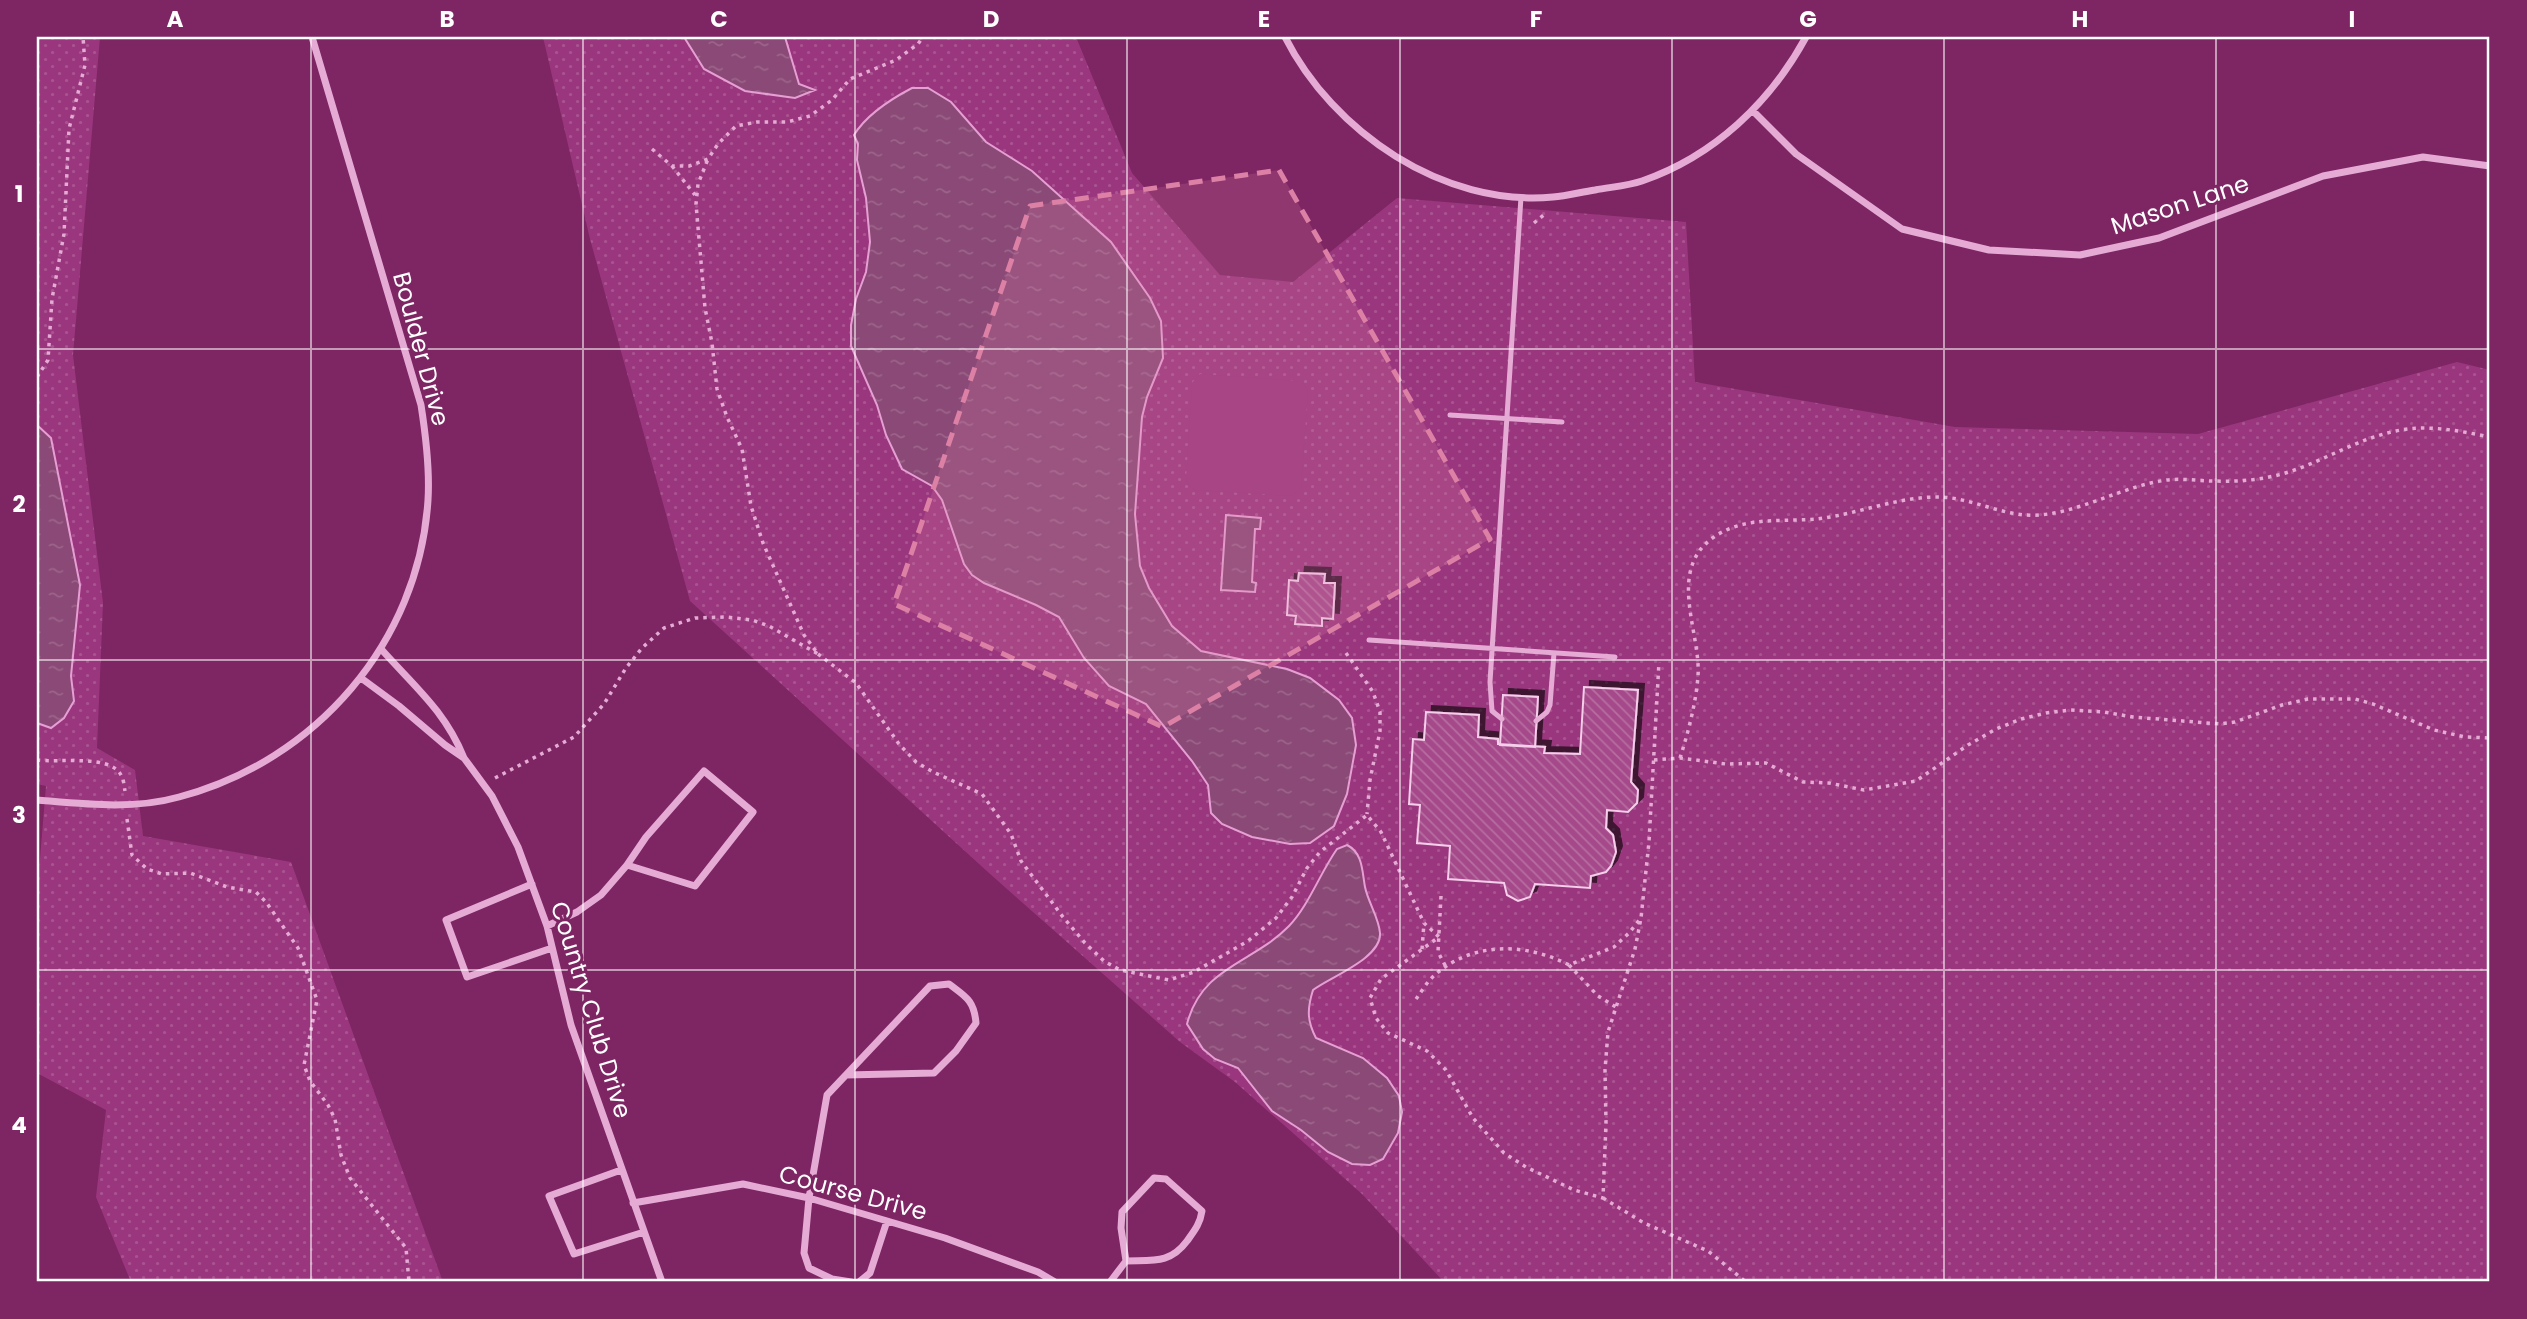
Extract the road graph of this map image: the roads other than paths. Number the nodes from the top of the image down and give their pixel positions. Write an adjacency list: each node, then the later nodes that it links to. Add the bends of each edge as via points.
1 (312, 37): 12 (street, Boulder Drive, via 413,376 428,453 428,500 418,565)
2 (1285, 37): 6 (street, via 1330,102 1387,150 1449,181)
3 (1806, 37): 4 (street)
4 (1753, 111): 5 (street, Mason Lane, via 1796,154 1902,229 1989,250 2080,255 2159,238 2323,176 2423,157); 6 (street, via 1705,150 1639,182 1553,197)
5 (2490, 166)
6 (1521, 197): 8 (lane)
7 (1450, 415): 8 (lane)
8 (1506, 418): 9 (lane); 11 (lane)
9 (1562, 422)
10 (1369, 640): 11 (lane)
11 (1492, 649): 13 (lane); 16 (lane, via 1490,700 1492,710)
12 (382, 650): 15 (street, Boulder Drive); 18 (street, Country Club Drive, via 443,716)
13 (1554, 653): 14 (lane); 17 (lane, via 1550,705)
14 (1615, 657)
15 (361, 678): 18 (street, Country Club Drive); 19 (street, Boulder Drive, via 308,732 250,771 220,784 178,798 135,805)
16 (1502, 719)
17 (1536, 721)
18 (464, 758): 21 (street, Country Club Drive, via 518,846)
19 (37, 800)
20 (627, 865): 20 (street, via 695,886 753,812 704,771); 22 (street, via 601,895)
21 (532, 884): 22 (street, Country Club Drive); 23 (street, via 446,920 467,977)
22 (547, 926): 23 (street, Country Club Drive)
23 (552, 948): 25 (street, Country Club Drive, via 571,1025)
24 (846, 1075): 24 (street, via 930,986 948,984 975,1009 976,1023 934,1073); 26 (street, via 827,1095)
25 (621, 1170): 27 (street, Country Club Drive); 29 (street, via 549,1196 574,1254)
26 (810, 1198): 27 (street, Course Drive, via 743,1184); 28 (street, Course Drive); 32 (street, via 804,1253 809,1268)
27 (633, 1203): 29 (street, Country Club Drive)
28 (887, 1221): 33 (street, via 870,1273); 34 (street, Course Drive, via 957,1242)
29 (644, 1233): 31 (street, Country Club Drive)
30 (1126, 1261): 30 (street, via 1162,1260 1178,1253 1199,1225 1202,1211 1166,1179 1154,1178 1122,1212); 35 (street)
31 (662, 1282)
32 (851, 1282)
33 (859, 1282)
34 (1055, 1282)
35 (1110, 1282)

